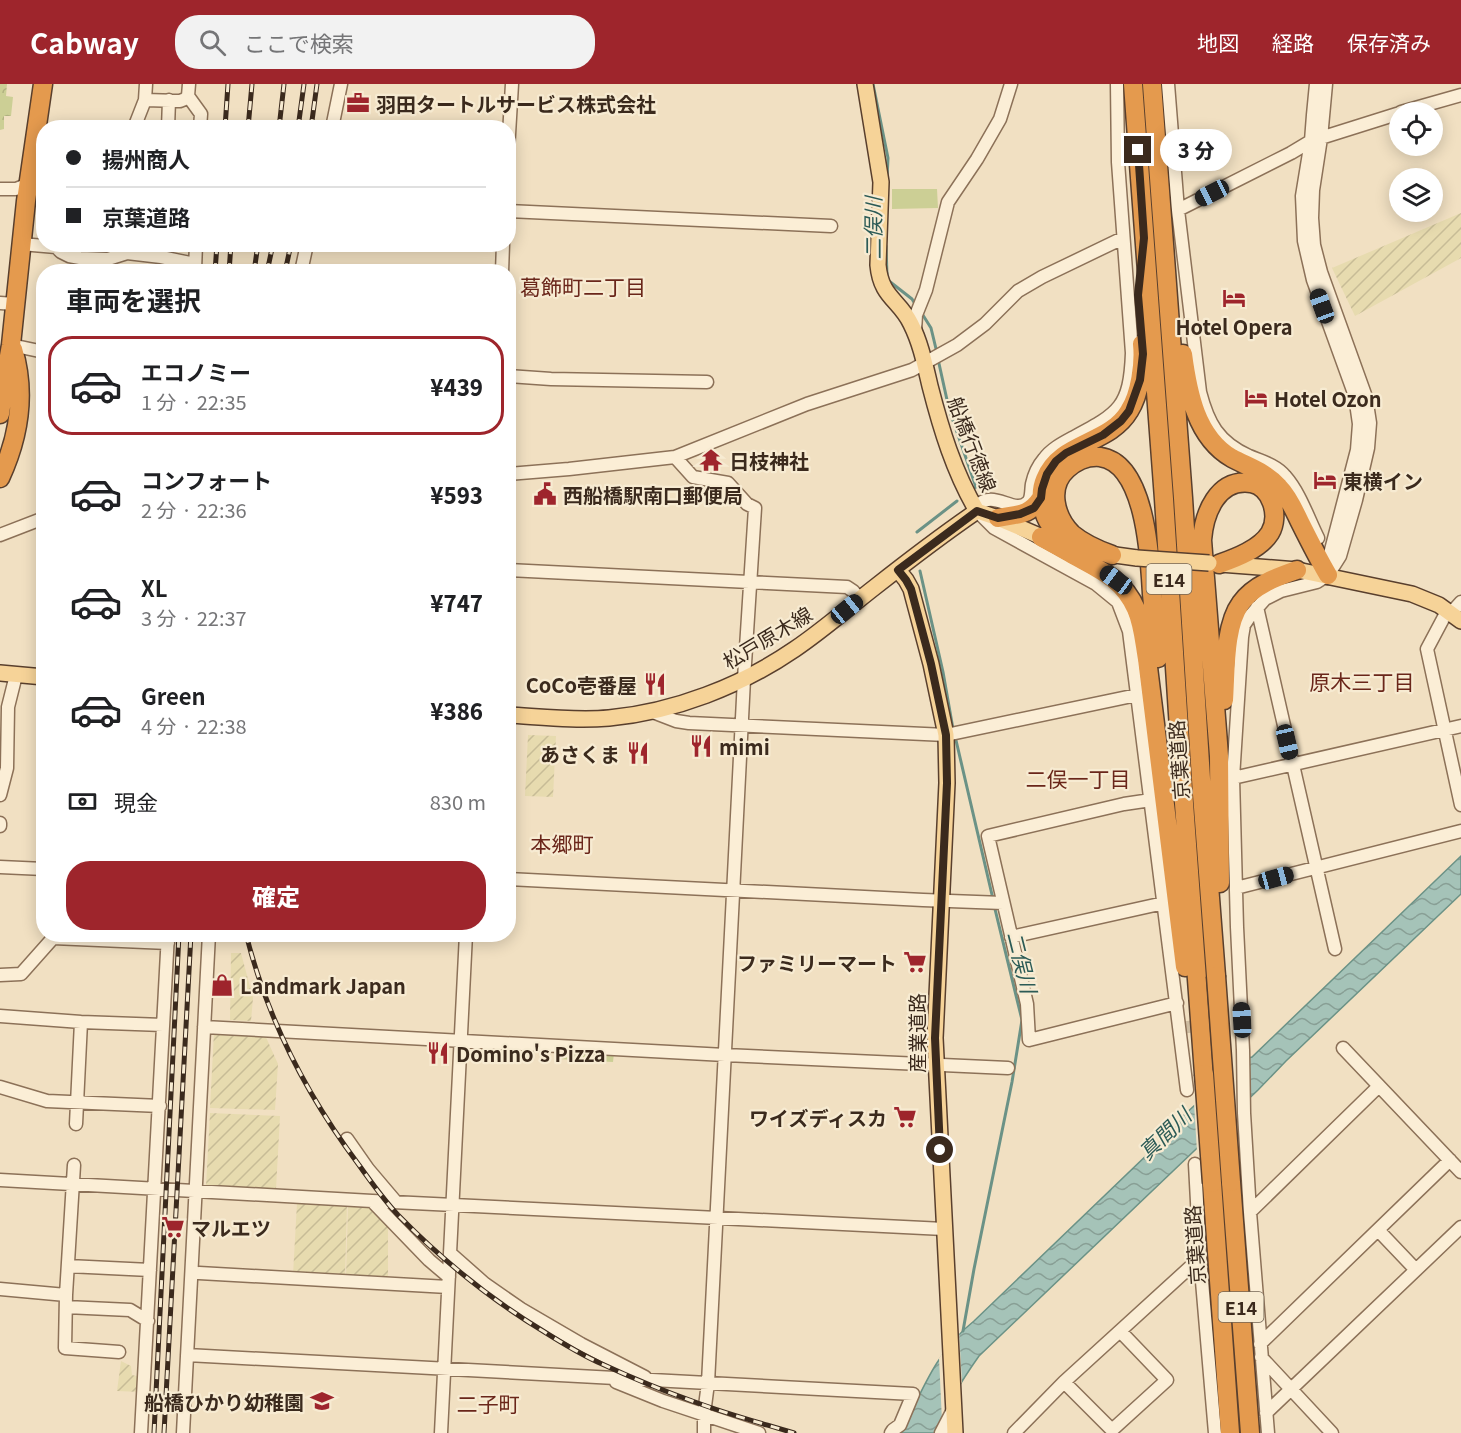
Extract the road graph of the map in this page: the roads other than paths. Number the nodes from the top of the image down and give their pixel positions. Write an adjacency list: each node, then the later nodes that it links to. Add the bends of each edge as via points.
1 (43, 84): 19 (highway)
2 (146, 84): 15 (street)
3 (341, 84): 23 (street)
4 (512, 84): 24 (street)
5 (865, 84): 43 (main road, 船橋行徳線, via 881,182 879,277 886,293)
6 (1011, 84): 43 (street, via 1000,119 948,202)
7 (1117, 84): 31 (street)
8 (1133, 84): 32 (highway, 京葉道路 / E14)
9 (1152, 84): 33 (highway, 京葉道路 / E14)
10 (1168, 84): 28 (street)
11 (1316, 84): 25 (street, via 1312,115)
12 (1326, 84): 25 (street)
13 (188, 90): 16 (street, via 183,100); 22 (street)
14 (1461, 95): 17 (street)
15 (145, 100): 16 (street); 20 (street)
16 (169, 100): 21 (street)
17 (1437, 102)
18 (1389, 117): 25 (street)
19 (40, 120)
20 (137, 120)
21 (168, 120)
22 (201, 120)
23 (334, 120)
24 (510, 120)
25 (1316, 140): 28 (street); 65 (street, via 1314,245 1366,397 1370,423 1356,500 1340,556)
26 (36, 181): 27 (street, via 16,189); 34 (highway)
27 (0, 189)
28 (1178, 210): 65 (street, via 1200,392 1207,418 1226,442 1284,475 1299,496 1320,542)
29 (516, 211): 30 (street)
30 (831, 226)
31 (1123, 238): 46 (street, via 1018,291 985,324); 54 (street, via 1132,353 1131,376 1121,405 1106,419 1044,458 1028,502 1013,506 987,499 981,501)
32 (1144, 238): 53 (highway, via 1138,295 1143,354 1140,380 1129,411 1103,435 1056,461 1045,478); 116 (highway, 京葉道路 / E14)
33 (1163, 240): 65 (highway, via 1178,304 1186,376 1203,429 1220,450 1279,486); 105 (highway, 京葉道路 / E14)
34 (21, 244): 35 (street); 42 (highway)
35 (36, 245)
36 (61, 252): 40 (street)
37 (93, 252): 40 (street)
38 (121, 252): 40 (street, via 108,259)
39 (166, 252): 41 (street)
40 (93, 258)
41 (188, 264)
42 (7, 303): 44 (highway)
43 (915, 331): 46 (main road, 船橋行徳線)
44 (12, 345): 45 (street); 49 (highway); 52 (highway, via 18,366 20,402 15,433)
45 (36, 350)
46 (933, 357): 50 (street, via 912,370 807,404); 54 (main road, 船橋行徳線, via 937,413 950,453)
47 (516, 377): 48 (street)
48 (707, 382)
49 (0, 414)
50 (675, 457): 51 (street); 66 (street, via 693,477 728,483 755,508)
51 (516, 473)
52 (0, 478)
53 (1041, 498): 55 (highway, via 1029,511); 59 (highway, via 1049,525)
54 (977, 511): 55 (main road, 船橋行徳線); 63 (main road, 松戸原木線); 74 (street, via 994,528 1096,584 1118,602 1129,631)
55 (998, 518): 58 (main road, 船橋行徳線)
56 (36, 521): 57 (street)
57 (0, 536)
58 (1041, 537): 59 (main road, 船橋行徳線); 88 (highway, via 1116,580 1136,609 1147,659)
59 (1083, 550): 60 (main road, 船橋行徳線)
60 (1112, 555): 61 (main road, 船橋行徳線, bridge); 88 (highway, via 1071,533 1056,507 1054,495 1063,472 1089,457 1108,459 1122,469 1144,517 1159,670)
61 (1214, 564): 64 (main road, 船橋行徳線); 81 (highway, via 1256,547 1271,532 1275,510 1259,487 1251,483 1224,490 1211,506 1203,528)
62 (516, 570): 66 (street)
63 (898, 570): 67 (main road, 松戸原木線); 80 (main road, 産業道路, via 911,589)
64 (1297, 570): 65 (main road, 船橋行徳線); 81 (highway, via 1274,578 1249,594 1233,619)
65 (1328, 575): 68 (street, via 1272,595); 69 (main road, 船橋行徳線, via 1412,594)
66 (750, 583): 67 (street, via 847,587); 73 (street)
67 (860, 599): 73 (main road, 松戸原木線, via 794,650)
68 (1257, 607): 82 (street); 83 (street, via 1244,625 1242,638)
69 (1458, 612): 79 (street, via 1444,617 1427,649)
70 (0, 673): 71 (main road)
71 (16, 675): 72 (main road); 84 (street, via 9,707 7,768)
72 (36, 676)
73 (744, 679): 75 (main road, 松戸原木線); 77 (street)
74 (1137, 695): 80 (street); 85 (street)
75 (650, 711): 76 (main road, 松戸原木線, via 607,718); 77 (street, via 675,721)
76 (516, 715)
77 (742, 726): 80 (street); 94 (street)
78 (1461, 726): 79 (street)
79 (1445, 730): 82 (street); 86 (street)
80 (946, 735): 95 (main road, 産業道路)
81 (1219, 756): 105 (highway, via 1220,936)
82 (1292, 765): 83 (street); 90 (street)
83 (1233, 778): 93 (street)
84 (0, 795)
85 (1151, 800): 96 (street, via 988,836); 97 (street)
86 (1461, 805)
87 (1461, 831): 90 (street)
88 (1170, 851): 116 (highway, via 1192,1024)
89 (0, 867): 91 (street)
90 (1316, 867): 93 (street); 103 (street)
91 (36, 869)
92 (516, 879): 94 (street)
93 (1236, 888): 135 (street)
94 (734, 891): 95 (street); 113 (street)
95 (942, 901): 96 (street); 114 (main road, 産業道路)
96 (1003, 903): 98 (street)
97 (1164, 903): 98 (street); 106 (street)
98 (1011, 936): 106 (street, via 1027,1004 1029,1040)
99 (49, 942): 104 (street, via 21,974)
100 (168, 942): 109 (street)
101 (209, 942): 110 (street)
102 (466, 942): 111 (street)
103 (1335, 949)
104 (0, 975)
105 (1216, 976): 174 (highway, 京葉道路 / E14, bridge)
106 (1177, 1004): 119 (street)
107 (0, 1016): 108 (street)
108 (81, 1022): 109 (street); 120 (street)
109 (164, 1025): 121 (street)
110 (204, 1027): 111 (street); 131 (street)
111 (462, 1041): 113 (street); 134 (street)
112 (1343, 1048): 117 (street)
113 (725, 1055): 114 (street); 136 (street)
114 (936, 1065): 115 (street); 138 (main road, 産業道路)
115 (1008, 1068)
116 (1204, 1074): 173 (highway, 京葉道路 / E14, bridge)
117 (1379, 1086): 124 (street); 135 (street)
118 (0, 1087): 120 (street, via 47,1101)
119 (1187, 1090)
120 (77, 1103): 121 (street); 122 (street)
121 (160, 1106): 130 (street)
122 (76, 1124)
123 (347, 1139): 133 (street)
124 (1450, 1160): 127 (street); 139 (street)
125 (1195, 1164): 141 (street)
126 (74, 1165): 129 (street)
127 (1461, 1172)
128 (0, 1180): 129 (street)
129 (72, 1183): 130 (street); 142 (street)
130 (155, 1188): 131 (street); 143 (street)
131 (195, 1190): 132 (street); 153 (street)
132 (372, 1201): 133 (street); 146 (street)
133 (396, 1202): 134 (street)
134 (453, 1204): 136 (street); 140 (street)
135 (1250, 1212): 151 (street)
136 (716, 1218): 138 (street); 158 (street)
137 (1461, 1227): 144 (street)
138 (944, 1229): 160 (main road, 産業道路)
139 (1378, 1230): 144 (street); 151 (street)
140 (450, 1253): 146 (street); 156 (street, via 521,1309)
141 (1200, 1258): 150 (street); 172 (street)
142 (68, 1266): 143 (street); 148 (street)
143 (150, 1270): 149 (street)
144 (1416, 1270): 159 (street)
145 (199, 1273): 146 (street)
146 (448, 1282): 154 (street)
147 (0, 1289): 148 (street)
148 (66, 1301): 149 (street, via 130,1310); 152 (street, via 65,1347)
149 (148, 1321): 163 (street)
150 (1120, 1330): 157 (street); 157 (street, via 1167,1380 1112,1430)
151 (1261, 1351): 159 (street); 161 (street)
152 (119, 1352)
153 (187, 1355): 154 (street); 164 (street)
154 (444, 1368): 155 (street); 165 (street)
155 (605, 1377): 156 (street); 162 (street)
156 (652, 1380): 158 (street)
157 (1064, 1382): 171 (street)
158 (708, 1383): 162 (street); 168 (street, via 913,1394 900,1425)
159 (1291, 1389): 161 (street); 176 (street)
160 (954, 1406): 169 (street); 170 (main road, 産業道路)
161 (1266, 1413): 175 (street)
162 (704, 1414): 166 (street); 167 (street)
163 (141, 1433)
164 (183, 1433)
165 (441, 1433)
166 (704, 1433)
167 (759, 1433)
168 (891, 1433)
169 (942, 1433)
170 (955, 1433)
171 (1014, 1433)
172 (1215, 1433)
173 (1230, 1433)
174 (1250, 1433)
175 (1268, 1433)
176 (1332, 1433)

